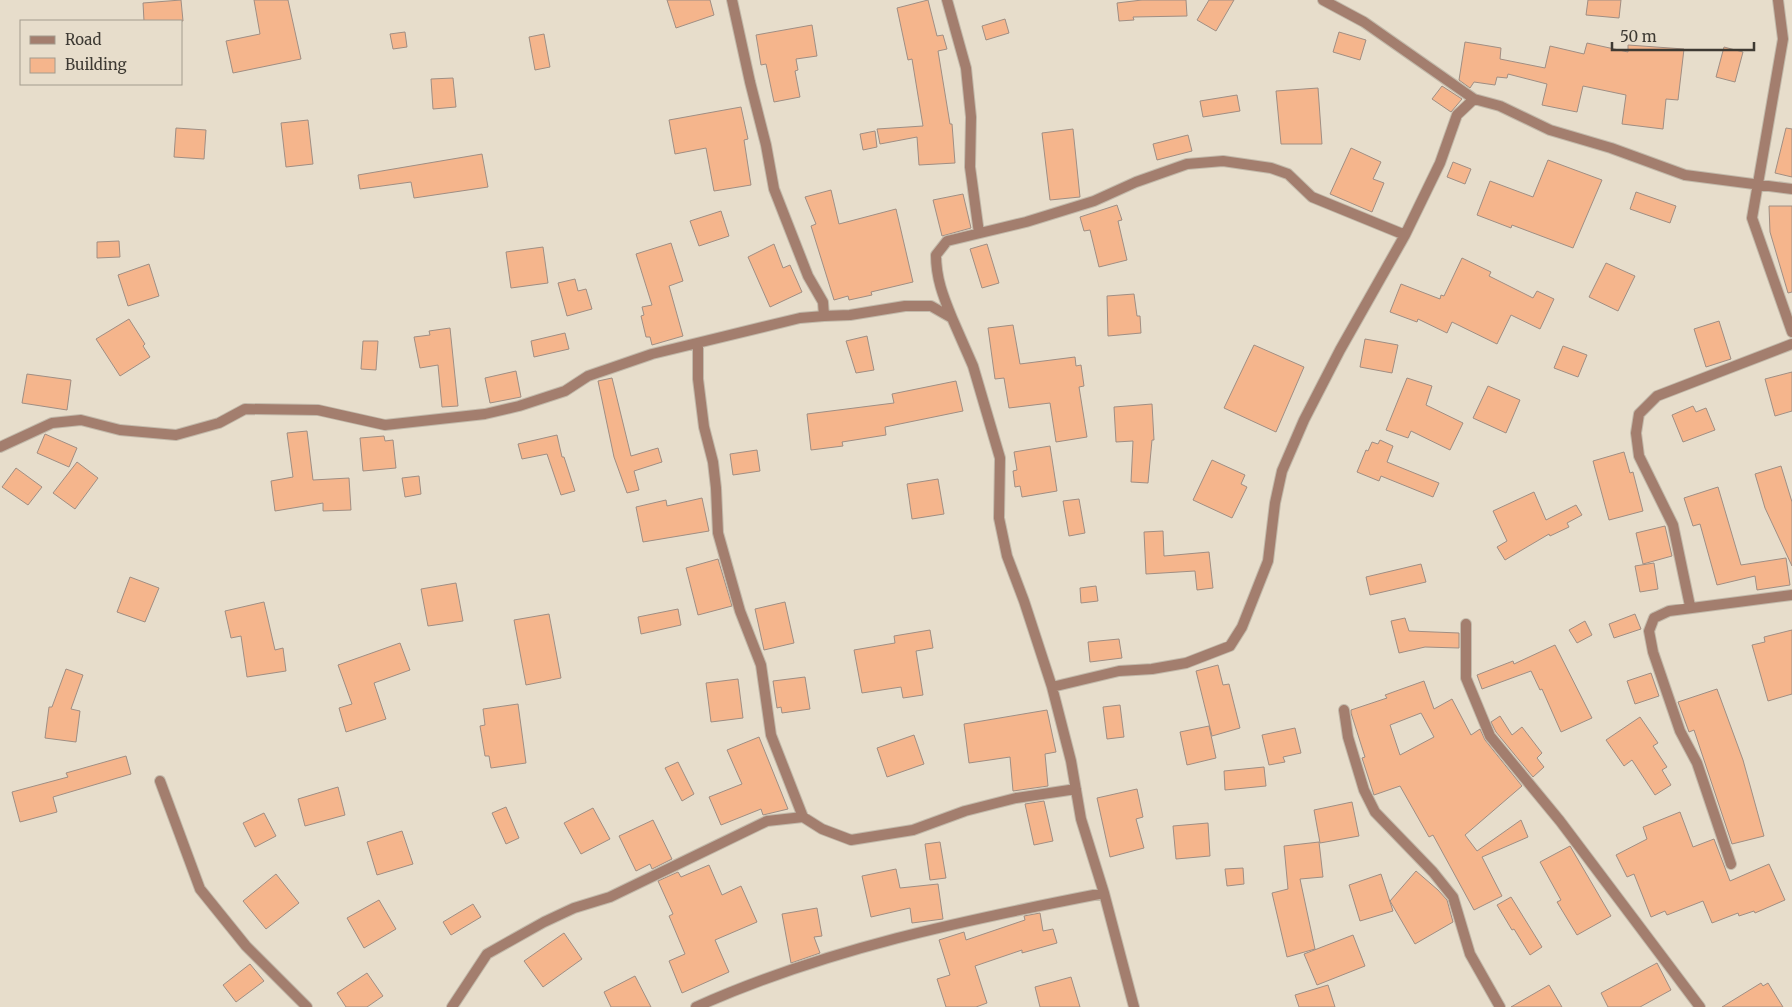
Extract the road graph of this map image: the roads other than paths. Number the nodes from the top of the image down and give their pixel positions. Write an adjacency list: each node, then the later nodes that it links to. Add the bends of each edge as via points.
1 (732, 0): 10 (street, via 774,189 808,276 823,302)
2 (947, 0): 8 (street, via 966,68 971,117 970,167)
3 (1323, 0): 5 (street, via 1364,22)
4 (1778, 0): 6 (street, via 1783,39)
5 (1474, 99): 6 (street, via 1500,106 1550,130 1685,175); 9 (street, via 1458,115 1440,163)
6 (1758, 184): 7 (street); 12 (street, via 1752,218)
7 (1792, 189)
8 (979, 233): 9 (street, via 1094,201 1187,164 1223,161 1271,168 1288,174 1312,197); 11 (street, via 947,241 936,255 937,282)
9 (1405, 235): 19 (street, via 1340,350 1282,471 1268,561 1242,627 1230,646 1186,663 1119,671)
10 (824, 316): 11 (street, via 931,306); 14 (street, via 800,318)
11 (952, 318): 19 (street, via 973,366 990,418 1000,458 999,518 1007,556)
12 (1792, 332)
13 (1792, 344): 17 (street, via 1657,396 1639,414 1636,433 1639,456 1673,525)
14 (698, 345): 15 (street, via 652,354 588,376 565,391 485,414 385,426 318,410 245,409 219,423 176,435 120,430 81,420 52,423); 23 (street, via 698,378 704,427 713,462 718,532 740,611 761,665 771,735)
15 (0, 447)
16 (1792, 595): 17 (street)
17 (1690, 606): 24 (street, via 1654,618 1649,631 1680,731 1696,763)
18 (1466, 624): 31 (street, via 1466,678 1490,736 1560,821)
19 (1052, 687): 22 (street)
20 (1344, 710): 30 (street, via 1348,737 1364,790 1375,812 1453,897 1470,954)
21 (160, 781): 26 (street, via 200,889 246,946)
22 (1076, 790): 23 (street, via 1016,798 965,811 913,830 851,840 822,829); 25 (street, via 1081,819)
23 (803, 816): 27 (street, via 767,820 610,897 544,922 487,954)
24 (1731, 864)
25 (1104, 893): 28 (street, via 984,917 830,956); 29 (street)
26 (307, 1007)
27 (452, 1007)
28 (696, 1007)
29 (1134, 1007)
30 (1500, 1007)
31 (1700, 1007)

